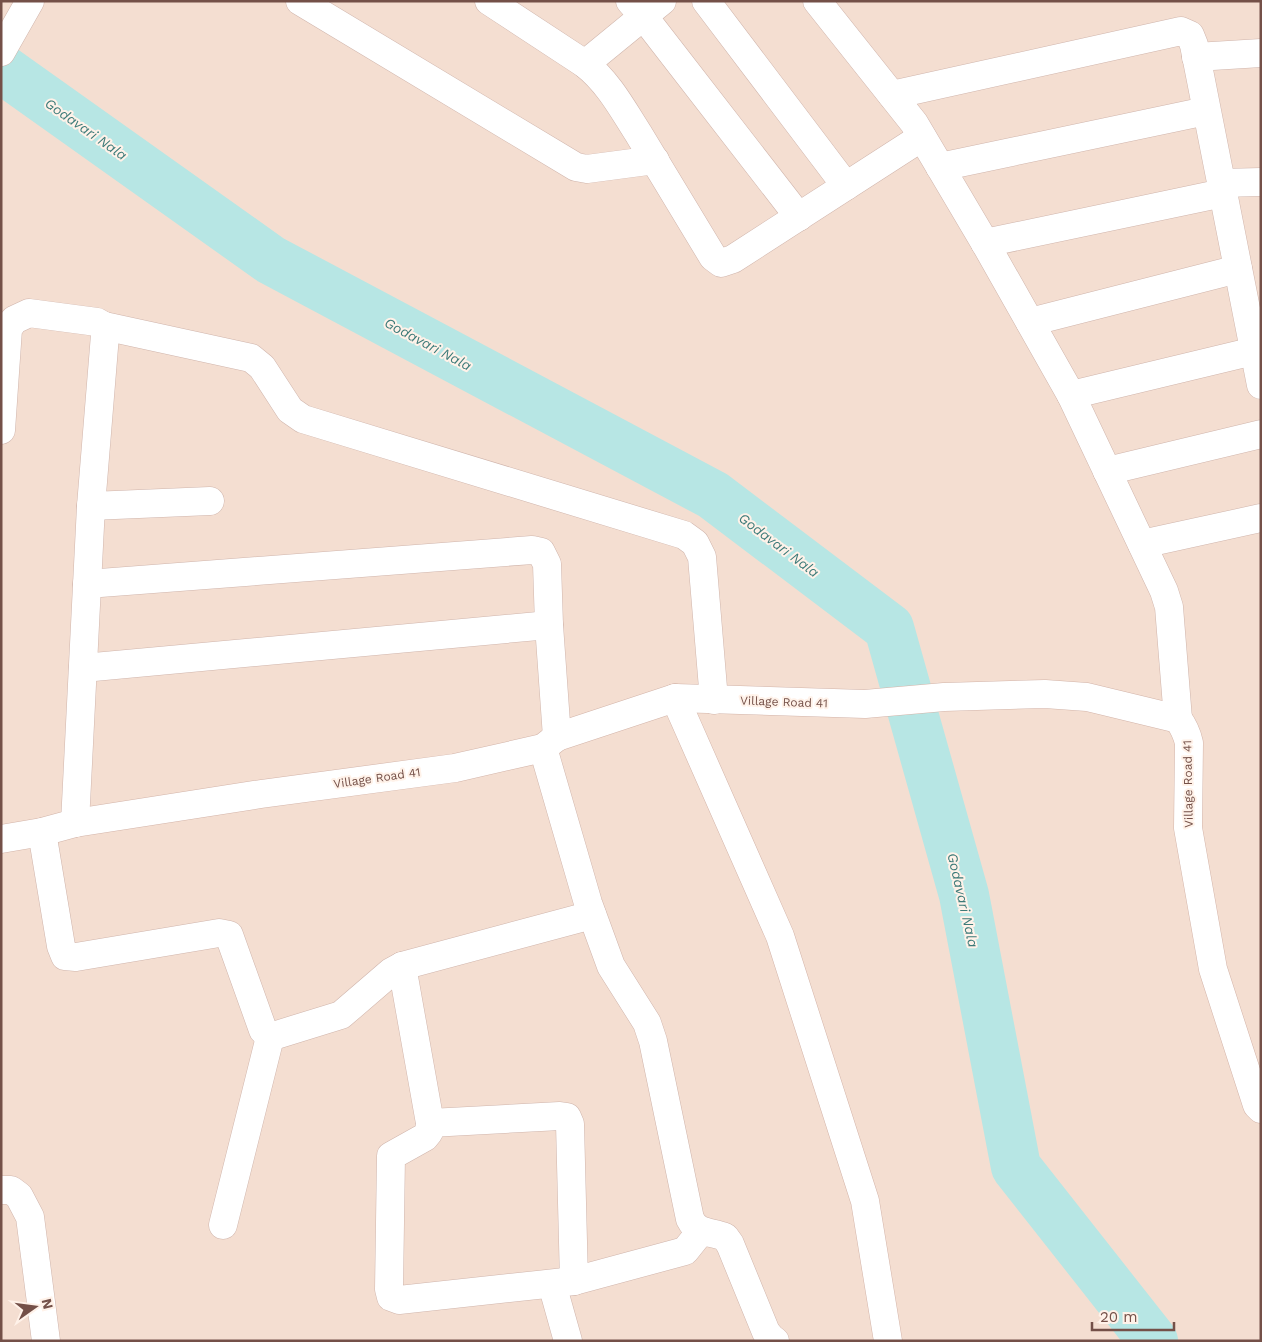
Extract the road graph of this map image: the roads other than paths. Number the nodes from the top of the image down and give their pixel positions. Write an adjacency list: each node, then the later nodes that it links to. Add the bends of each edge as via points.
1 (30, 1): 7 (street)
2 (300, 1): 14 (street, via 576,167 587,169)
3 (489, 1): 10 (street)
4 (706, 1): 17 (street)
5 (817, 1): 11 (street)
6 (645, 6): 10 (street); 19 (street)
7 (1, 52)
8 (1261, 53): 9 (street)
9 (1196, 57): 11 (street, via 1190,35 1181,31); 12 (street)
10 (585, 64): 14 (street, via 610,89)
11 (892, 95): 13 (street)
12 (1206, 111): 15 (street); 18 (street)
13 (922, 136): 15 (street); 17 (street)
14 (655, 160): 19 (street, via 713,257 721,264)
15 (940, 167): 20 (street)
16 (1261, 182): 18 (street)
17 (846, 186): 19 (street)
18 (1222, 188): 20 (street); 21 (street)
19 (798, 217)
20 (985, 243): 23 (street)
21 (1238, 269): 22 (street); 23 (street)
22 (1254, 320): 25 (street)
23 (1030, 322): 27 (street)
24 (104, 326): 28 (street, via 97,322 29,313 14,320 8,328); 32 (street); 39 (street, via 251,358 262,366 290,410 303,419 684,535 695,543 702,557)
25 (1254, 351): 26 (street); 27 (street)
26 (1261, 385)
27 (1072, 395): 30 (street)
28 (1, 430)
29 (1261, 434): 30 (street)
30 (1107, 471): 34 (street)
31 (210, 501): 32 (street)
32 (91, 506): 35 (street)
33 (1261, 518): 34 (street)
34 (1142, 544): 40 (street, via 1169,607)
35 (87, 584): 36 (street, via 532,550 542,552 547,564); 37 (street)
36 (549, 625): 37 (street); 41 (street)
37 (83, 668): 42 (street)
38 (675, 698): 39 (street, Village Road 41); 41 (street, Village Road 41); 57 (street, via 780,936 865,1201)
39 (714, 700): 40 (street, Village Road 41, via 865,704 944,697 1045,694 1088,697)
40 (1178, 719): 48 (street, Village Road 41, via 1190,743 1188,828 1213,969 1242,1064)
41 (550, 743): 42 (street, Village Road 41, via 455,768); 45 (street)
42 (75, 823): 43 (street, Village Road 41)
43 (42, 832): 44 (street, Village Road 41); 47 (street, via 65,956 76,957 219,933 229,935 263,1030)
44 (1, 838)
45 (592, 915): 46 (street); 52 (street, via 611,966 647,1023 690,1220)
46 (402, 966): 47 (street, via 342,1015); 49 (street)
47 (270, 1038): 51 (street)
48 (1261, 1109)
49 (430, 1123): 53 (street, via 566,1117 570,1124); 53 (street, via 425,1137 391,1156 391,1297 399,1300)
50 (1, 1190): 54 (street, via 11,1190 20,1196 30,1217)
51 (223, 1225)
52 (701, 1231): 53 (street, via 685,1251); 56 (street, via 725,1237 730,1244 766,1332)
53 (563, 1282): 55 (street)
54 (46, 1341)
55 (568, 1341)
56 (776, 1341)
57 (888, 1341)

